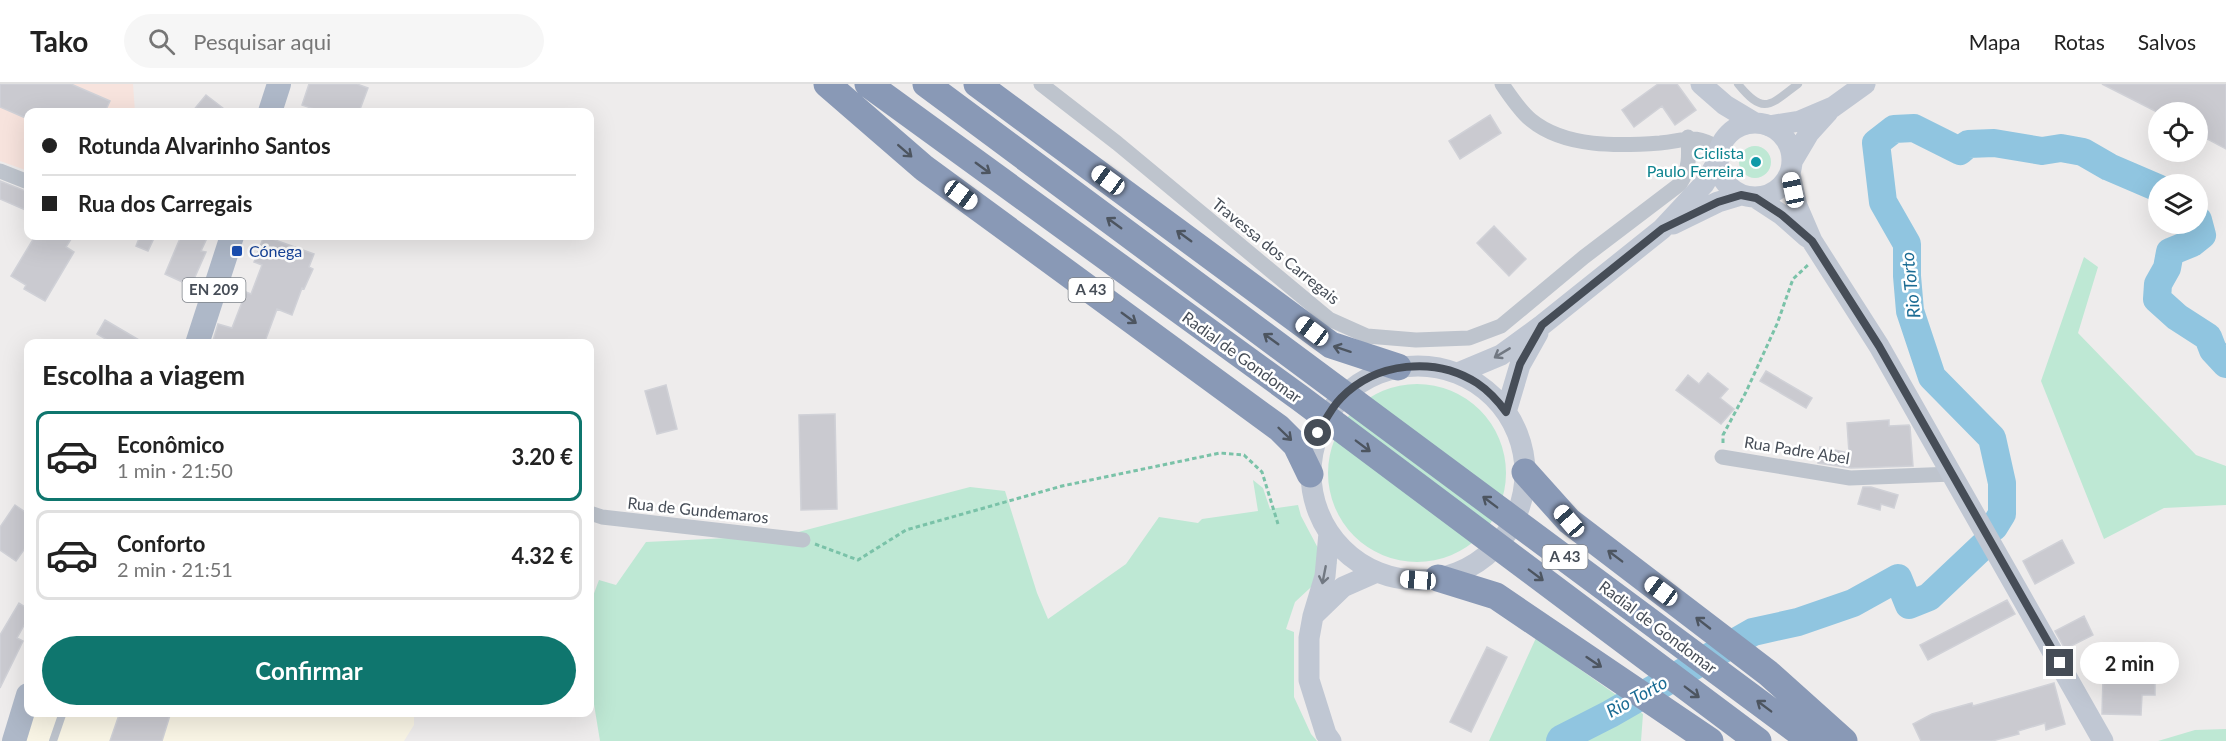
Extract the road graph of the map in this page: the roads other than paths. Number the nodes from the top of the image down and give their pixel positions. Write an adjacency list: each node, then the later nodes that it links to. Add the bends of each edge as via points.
1 (279, 84): 13 (main road)
2 (827, 84): 31 (highway, A 43, one-way to 31, via 924,168 1278,428 1296,446)
3 (868, 84): 45 (highway, Radial de Gondomar / A 43, one-way to 45, via 1299,398)
4 (926, 84): 46 (highway, Radial de Gondomar / A 43, one-way to 4)
5 (977, 84): 26 (highway, one-way to 5, via 1331,345)
6 (1041, 84): 15 (street, Travessa dos Carregais, via 1329,319 1367,336 1387,338 1469,338 1501,326 1680,184 1687,172)
7 (1502, 84): 15 (street, via 1531,120 1558,135 1614,145)
8 (1700, 84): 14 (street, via 1725,105); 16 (street, via 1715,115)
9 (1738, 84): 10 (lane, via 1750,99 1763,105 1771,104)
10 (1798, 84)
11 (1865, 84): 12 (street)
12 (1833, 107): 14 (street, via 1800,121); 17 (street, via 1809,133)
13 (271, 108)
14 (1762, 124): 16 (street, via 1741,126 1729,134); 17 (street, via 1782,134 1790,146)
15 (1688, 137): 16 (street, via 1704,140)
16 (1720, 151): 20 (street, via 1721,175 1729,187); 21 (street, via 1704,184)
17 (1791, 167): 20 (street, via 1782,186 1770,195); 23 (street, via 1797,206)
18 (0, 171): 19 (street)
19 (24, 180)
20 (1748, 196): 21 (street, via 1718,202); 23 (street, via 1782,215)
21 (1662, 229): 24 (street)
22 (230, 240): 25 (main road, EN 209)
23 (1817, 249): 32 (street)
24 (1542, 325): 27 (street, one-way to 27, via 1501,355); 28 (street, via 1520,364)
25 (199, 339)
26 (1398, 367): 27 (street, via 1438,367); 31 (street, via 1357,384 1341,398 1318,433)
27 (1458, 373): 28 (street, via 1493,396)
28 (1506, 412): 30 (street, via 1523,451)
29 (1722, 457): 32 (street, Rua Padre Abel, via 1850,478)
30 (1525, 472): 37 (street, via 1517,513 1501,540 1478,562); 47 (highway, A 43, one-way to 30, via 1768,673 1569,521)
31 (1310, 474): 34 (street, via 1312,495)
32 (1953, 474): 48 (street)
33 (594, 514): 35 (street, Rua de Gundemaros)
34 (1329, 533): 36 (street, via 1359,563); 38 (street, one-way to 38, via 1325,576)
35 (802, 540)
36 (1377, 572): 37 (street, via 1397,578); 38 (street, via 1343,587)
37 (1438, 578): 44 (highway, one-way to 44, via 1496,596)
38 (1313, 616): 43 (street, via 1309,680)
39 (24, 708): 41 (main road)
40 (61, 717): 42 (lane)
41 (14, 741)
42 (53, 741)
43 (1331, 741)
44 (1710, 741)
45 (1758, 741)
46 (1811, 741)
47 (1844, 741)
48 (2103, 741)

